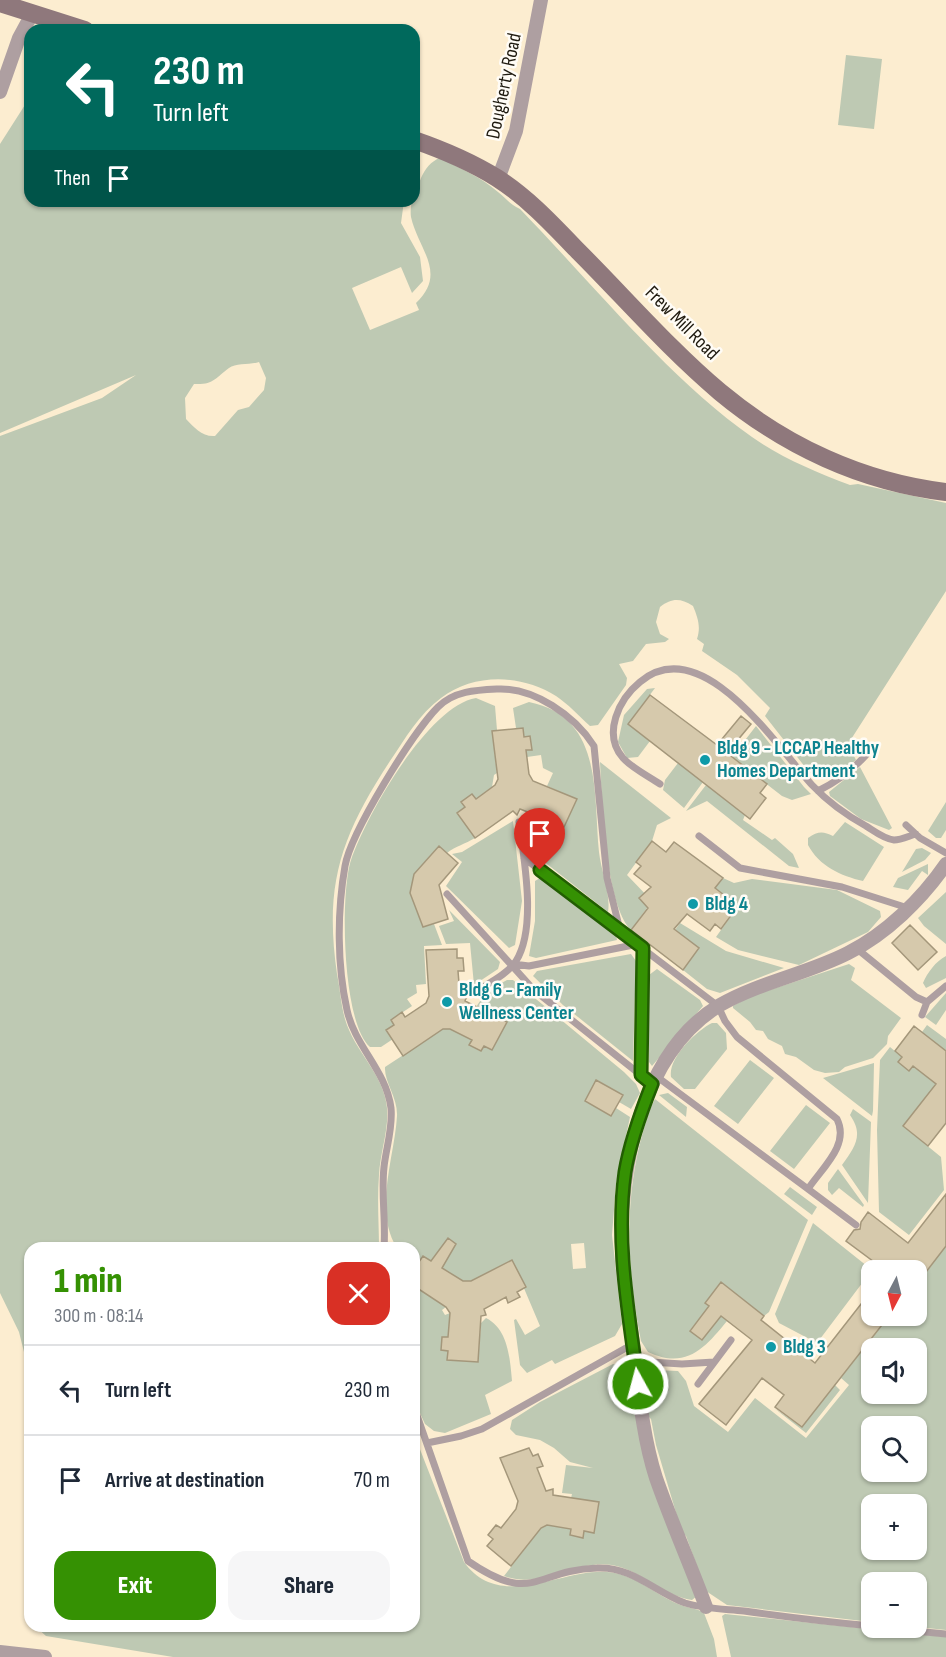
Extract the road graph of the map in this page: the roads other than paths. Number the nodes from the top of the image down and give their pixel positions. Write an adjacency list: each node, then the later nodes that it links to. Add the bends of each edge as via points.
1 (541, 0): 9 (street, Dougherty Road, via 516,131)
2 (0, 3): 3 (street)
3 (32, 14): 4 (street); 5 (street)
4 (27, 24)
5 (65, 24)
6 (24, 29): 7 (street)
7 (0, 92)
8 (420, 142): 9 (street, Frew Mill Road)
9 (498, 179): 10 (street, Frew Mill Road, via 542,214 692,366 750,415 814,454 846,468 903,485)
10 (946, 492)
11 (871, 749): 13 (lane, via 836,782)
12 (660, 784): 13 (lane, via 622,757 613,727 619,708 639,682 662,670 681,669 717,685 743,704)
13 (818, 790): 16 (lane, via 835,807 885,838 896,840)
14 (519, 822): 19 (lane)
15 (906, 825): 16 (lane)
16 (916, 834): 18 (lane)
17 (699, 836): 22 (lane, via 740,868 842,887)
18 (946, 853)
19 (524, 858): 23 (lane); 26 (lane, via 528,905)
20 (946, 864): 22 (street)
21 (447, 894): 26 (lane)
22 (908, 908): 25 (street)
23 (620, 930): 24 (lane); 35 (lane, via 607,878 594,746 587,734 544,701 503,688 469,690 439,706 399,762 357,834 345,865 340,931 347,1009 361,1043 387,1087 391,1111 384,1166)
24 (640, 946): 26 (lane, via 529,966); 30 (lane); 32 (lane)
25 (856, 948): 29 (lane); 30 (street)
26 (513, 964): 28 (lane); 32 (lane, via 534,990)
27 (946, 986): 29 (lane)
28 (475, 992)
29 (927, 1002): 31 (lane)
30 (718, 1006): 32 (street, via 682,1038); 33 (lane, via 737,1037 837,1119 843,1130 841,1143)
31 (922, 1015)
32 (649, 1078): 33 (lane); 37 (street, via 626,1171 621,1218)
33 (808, 1189): 34 (lane)
34 (856, 1226)
35 (384, 1242)
36 (731, 1340): 39 (lane)
37 (633, 1344): 38 (street); 42 (lane, via 482,1429)
38 (635, 1361): 39 (lane); 43 (street, via 656,1476)
39 (714, 1362): 40 (lane)
40 (698, 1384)
41 (420, 1424): 42 (lane)
42 (427, 1443): 43 (lane, via 468,1561 488,1575 518,1585 579,1570 613,1569 639,1577 686,1603)
43 (706, 1607): 44 (lane)
44 (861, 1625)
45 (927, 1632): 46 (lane)
46 (946, 1634)
47 (0, 1652): 48 (street)
48 (45, 1657)

